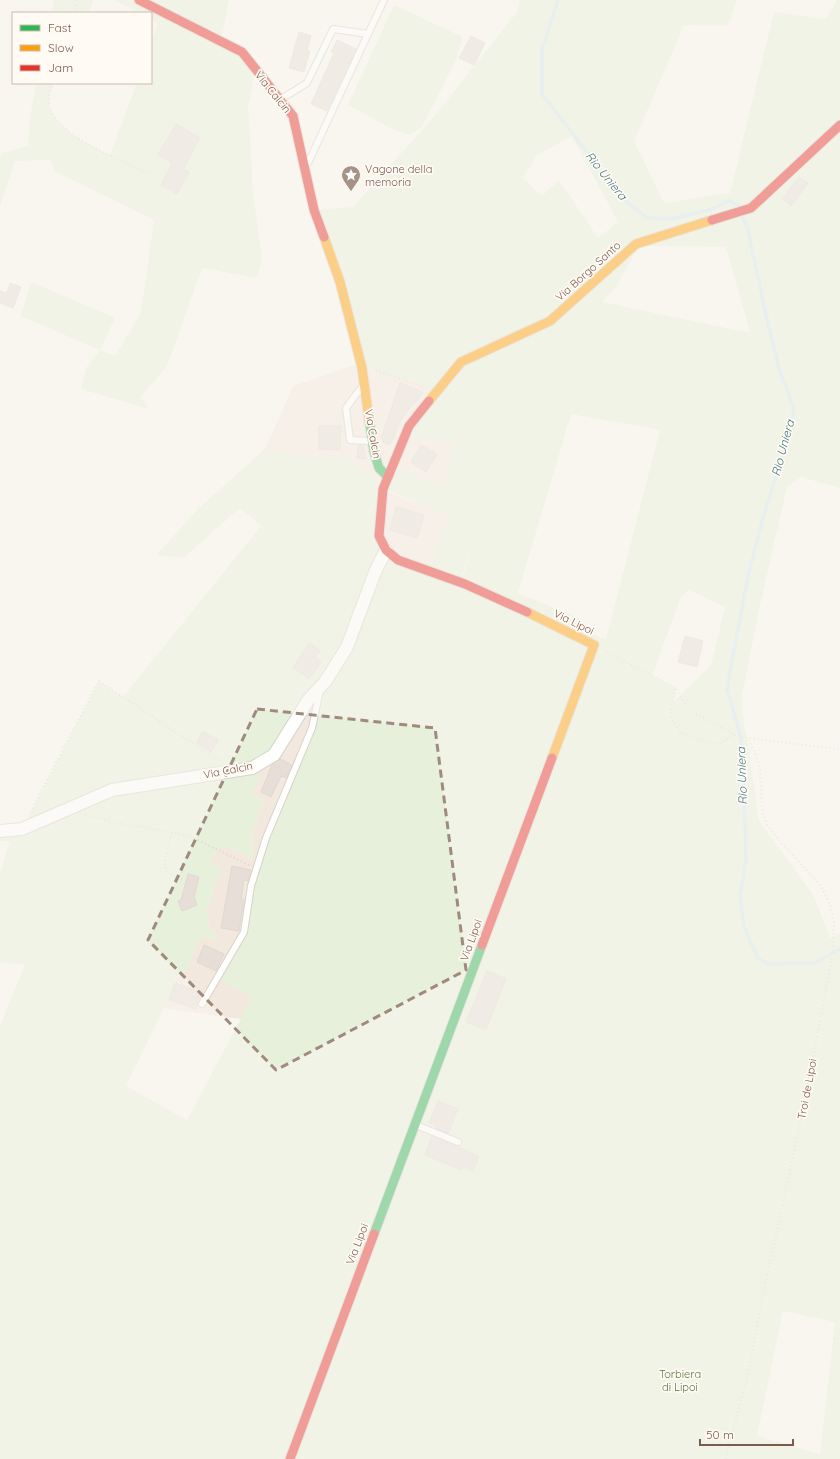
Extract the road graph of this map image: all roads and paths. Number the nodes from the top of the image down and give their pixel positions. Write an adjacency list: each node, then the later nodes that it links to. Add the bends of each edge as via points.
1 (77, 0): 4 (path)
2 (139, 0): 7 (street, Via Calcin, via 242,52)
3 (384, 0): 5 (lane)
4 (74, 12)
5 (368, 34): 7 (lane, via 333,29 307,83); 9 (lane)
6 (53, 84): 10 (path, via 48,101 60,125 81,140 146,173)
7 (280, 100): 9 (street, Via Calcin, via 293,116)
8 (840, 125): 13 (street, Via Borgo Santo, via 751,208 636,244 550,321 461,362)
9 (305, 168): 11 (street, Via Calcin, via 314,210 340,282)
10 (157, 170)
11 (360, 363): 12 (street, Via Calcin); 13 (path)
12 (364, 384): 14 (street, Via Calcin); 14 (lane, via 346,408 350,440)
13 (437, 392): 15 (street, Via Borgo Santo, via 409,426)
14 (372, 441): 15 (street, Via Calcin, via 379,468)
15 (388, 477): 16 (street, via 382,490 379,536)
16 (386, 550): 17 (street, Via Lipoi, via 398,560 465,584); 18 (street, Via Calcin, via 347,647)
17 (594, 645): 19 (path); 31 (street, Via Lipoi)
18 (321, 687): 24 (street, Via Calcin, via 309,699 274,754 252,768 112,790); 28 (lane, via 312,728 266,838)
19 (676, 688): 20 (path, via 682,701 694,712); 20 (path, via 670,710 680,732 719,744)
20 (733, 734): 21 (path)
21 (748, 738): 22 (path); 36 (path, Troi de Lipoi, via 760,769 762,811 767,825 820,885 830,904 834,923 828,979 801,1119 748,1375)
22 (840, 749)
23 (221, 761): 25 (path, via 99,681)
24 (66, 810): 25 (street, Via Calcin); 27 (path, via 130,826)
25 (22, 829): 26 (street, Via Calcin)
26 (0, 831)
27 (172, 833): 28 (path, via 189,836); 29 (path, via 165,867 170,874)
28 (257, 867): 30 (lane, via 251,886 244,932)
29 (182, 879)
30 (202, 1004)
31 (415, 1124): 32 (lane); 35 (street, Via Lipoi)
32 (458, 1142)
33 (834, 1338): 34 (path)
34 (840, 1340)
35 (290, 1459)
36 (726, 1459)

